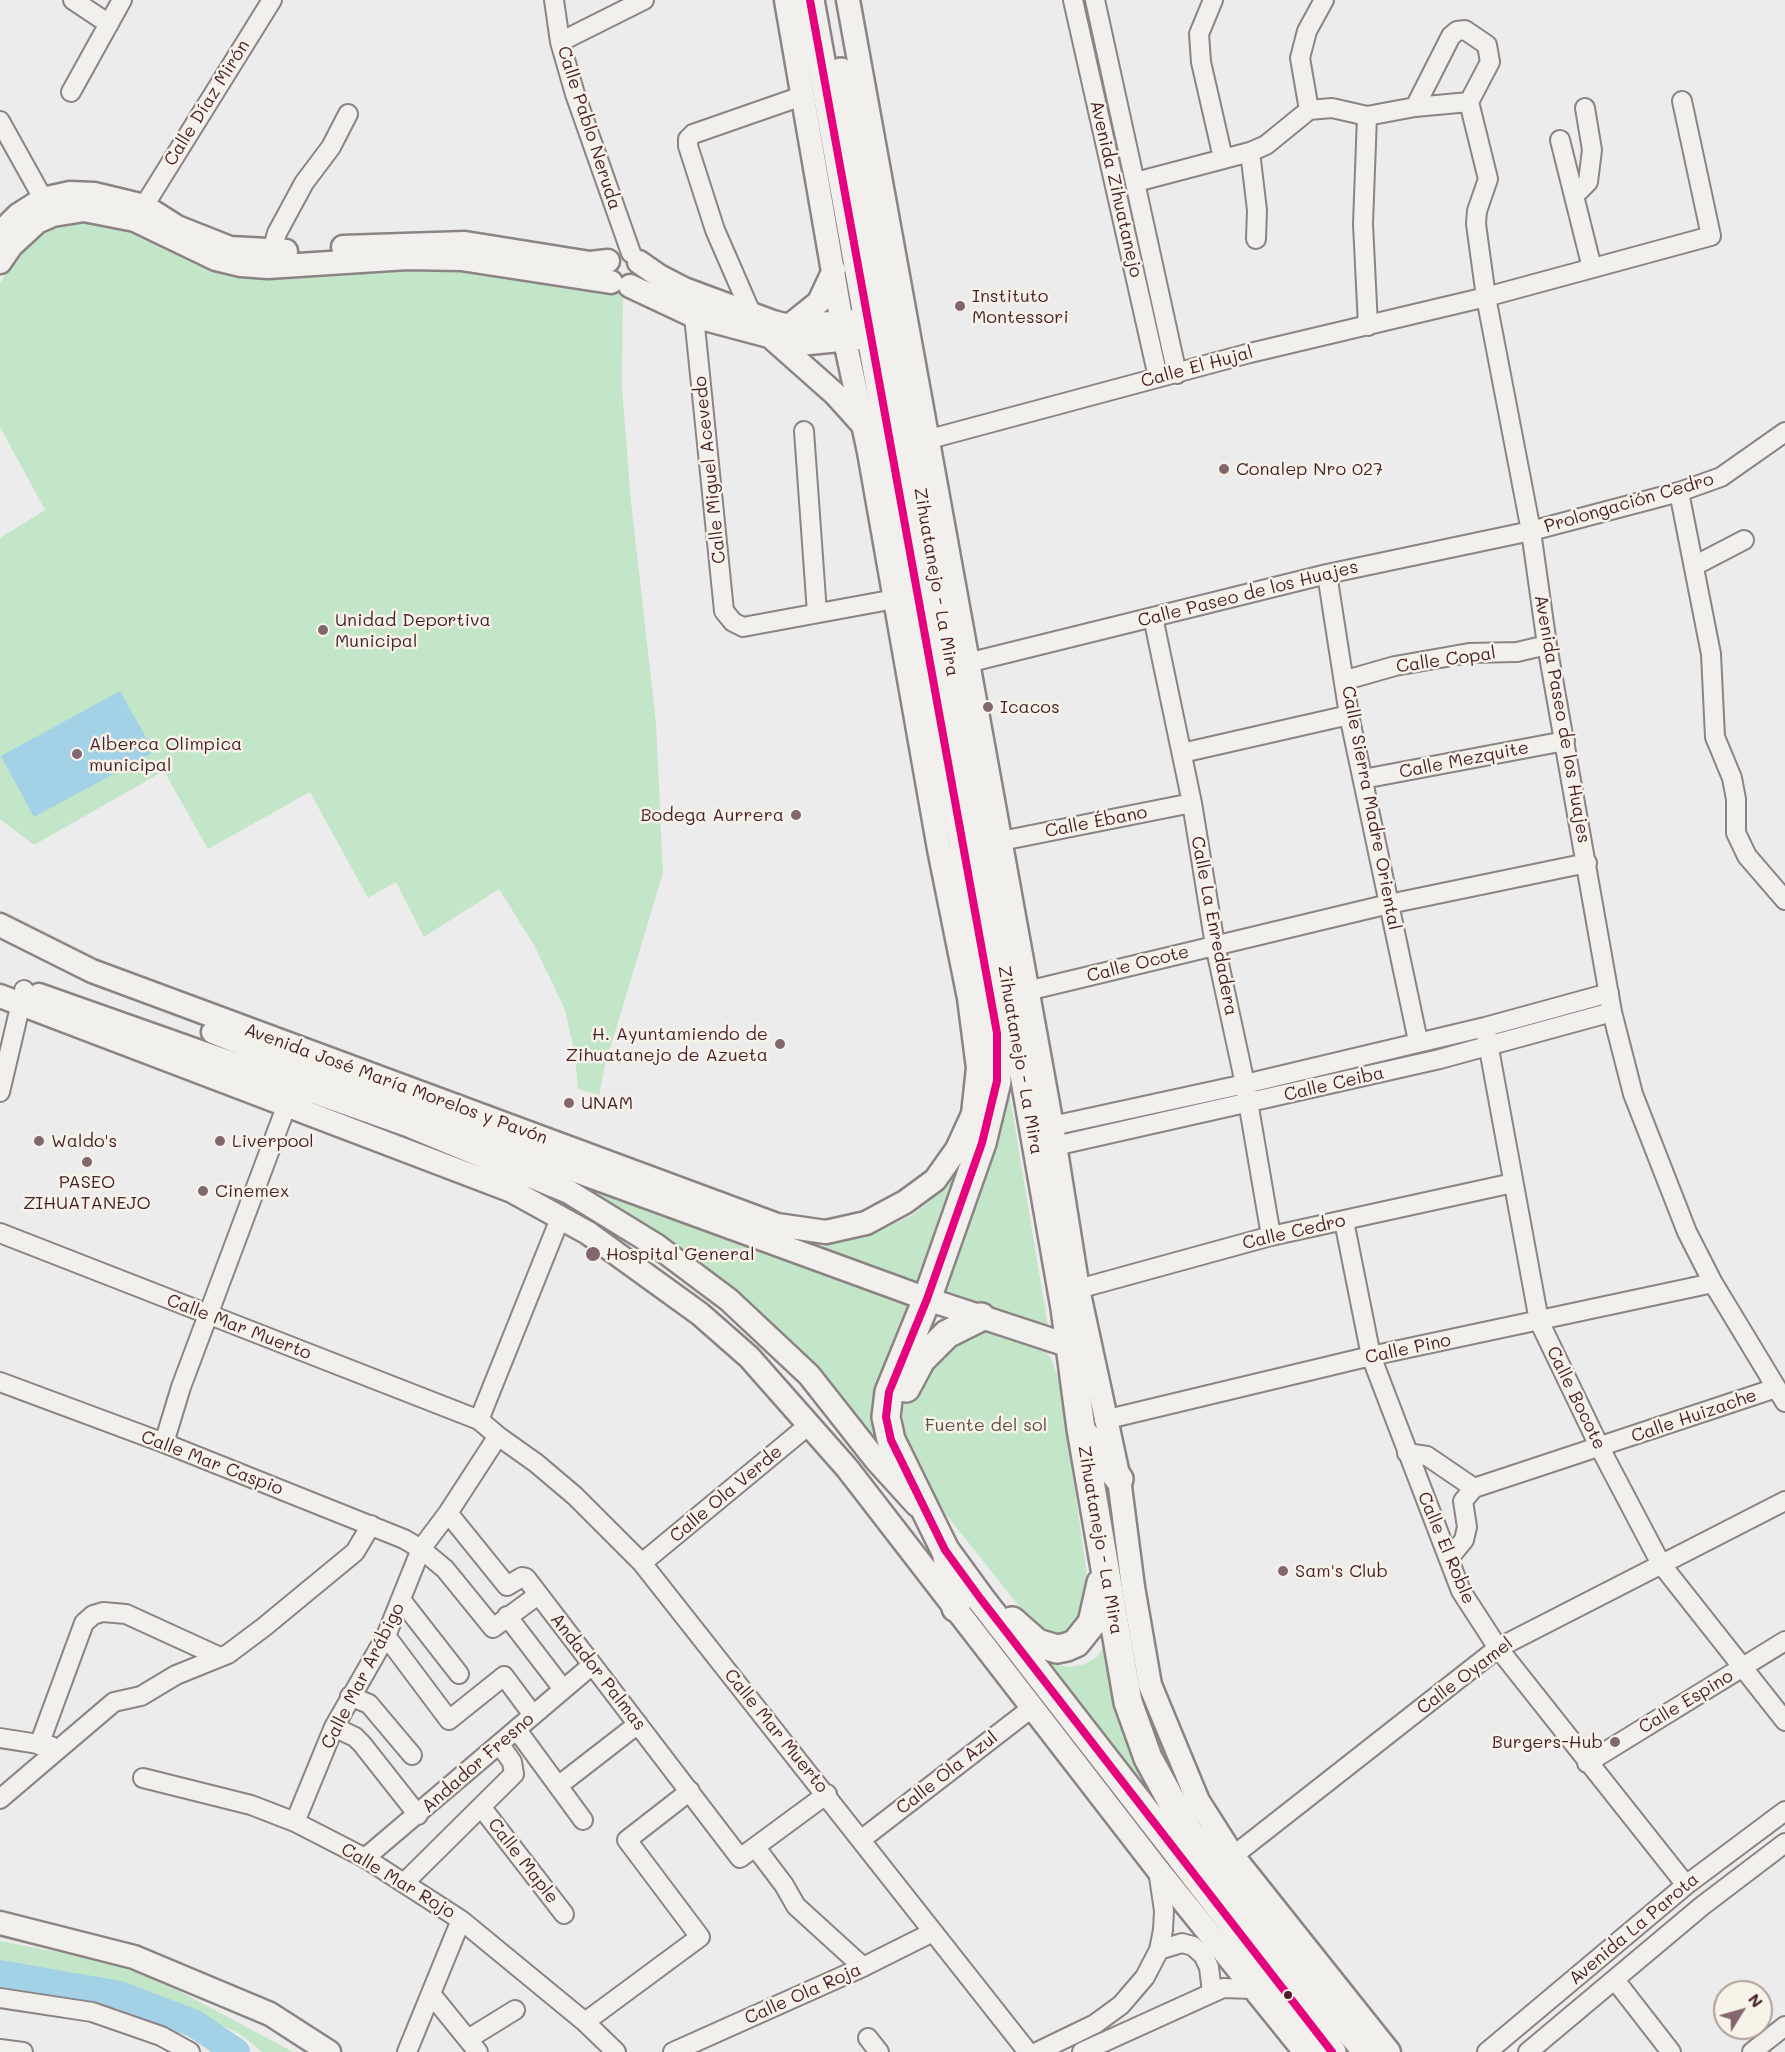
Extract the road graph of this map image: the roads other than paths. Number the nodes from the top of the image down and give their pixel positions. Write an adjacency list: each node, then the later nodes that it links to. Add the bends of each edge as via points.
1 (73, 0): 14 (street)
2 (122, 0): 14 (street)
3 (554, 0): 15 (street, Calle Pablo Neruda)
4 (644, 0): 15 (street)
5 (786, 0): 17 (main road)
6 (810, 0): 44 (highway, Zihuatanejo - La Mira)
7 (827, 0): 44 (highway, Zihuatanejo - La Mira)
8 (848, 0): 44 (main road, via 879,165)
9 (1073, 0): 48 (street, Avenida Zihuatanejo)
10 (1095, 0): 29 (street, Avenida Zihuatanejo)
11 (1213, 0): 28 (street, via 1199,34 1201,62)
12 (1324, 0): 22 (street, via 1307,31 1300,58)
13 (266, 2): 31 (street, Calle Díaz Mirón)
14 (109, 24): 16 (street)
15 (560, 42): 35 (street, Calle Pablo Neruda, via 574,94)
16 (71, 92)
17 (802, 96): 39 (main road); 42 (street, via 688,139 715,230)
18 (1682, 101): 38 (street, Calle El Hujal, via 1711,236)
19 (1468, 102): 20 (street); 20 (street, via 1490,62 1490,53 1487,45 1465,30 1451,36); 41 (street, Avenida Paseo de los Huajes, via 1488,179 1476,224)
20 (1415, 106): 24 (street)
21 (1585, 108): 30 (street, via 1592,150 1588,182)
22 (1309, 110): 24 (street, via 1332,108); 27 (street, via 1266,145)
23 (348, 114): 36 (street, via 331,147 304,183 277,233)
24 (1367, 116): 45 (street, via 1363,233)
25 (2, 128): 32 (street)
26 (1560, 140): 30 (street)
27 (1250, 152): 28 (street); 34 (street)
28 (1223, 158): 29 (street)
29 (1136, 182): 47 (street, Avenida Zihuatanejo)
30 (1574, 196): 38 (street)
31 (144, 206): 32 (main road, via 94,194 70,193); 36 (main road, via 210,242)
32 (48, 207): 33 (main road, via 18,215); 36 (main road, via 135,220 216,259 241,265); 37 (main road)
33 (0, 233)
34 (1256, 239)
35 (635, 258): 40 (main road, via 618,252); 40 (main road, via 640,276); 42 (main road, via 684,289)
36 (269, 259): 40 (main road, via 375,244 463,251 510,260 590,263)
37 (0, 262)
38 (1592, 268): 41 (street, Calle El Hujal)
39 (834, 270): 44 (main road); 46 (main road, via 819,302)
40 (616, 276): 43 (main road)
41 (1486, 297): 45 (street, Calle El Hujal); 54 (street, Avenida Paseo de los Huajes)
42 (752, 315): 46 (main road)
43 (694, 316): 46 (main road); 60 (street, Calle Miguel Acevedo, via 724,611 732,622 743,627)
44 (877, 325): 46 (main road); 49 (main road, Avenida José María Morelos y Pavón); 52 (highway, Zihuatanejo - La Mira)
45 (1368, 326): 47 (street, Calle El Hujal)
46 (781, 332): 49 (main road)
47 (1177, 374): 48 (street, Calle El Hujal)
48 (1158, 377): 52 (street, Calle El Hujal)
49 (863, 426): 52 (main road, Avenida José María Morelos y Pavón)
50 (804, 431): 60 (street)
51 (1785, 432): 53 (street, Prolongación Cedro, via 1721,477)
52 (900, 446): 58 (highway, Zihuatanejo - La Mira); 59 (main road, Avenida José María Morelos y Pavón); 77 (highway, Zihuatanejo - La Mira)
53 (1679, 492): 54 (street, Prolongación Cedro); 56 (street)
54 (1531, 531): 57 (street, Calle Paseo de los Huajes); 62 (street, Avenida Paseo de los Huajes)
55 (1744, 540): 56 (street)
56 (1694, 566): 72 (street, via 1714,678 1715,737 1736,799 1737,832 1747,856)
57 (1327, 574): 61 (street, Calle Paseo de los Huajes); 64 (street, Calle Sierra Madre Oriental)
58 (944, 576): 63 (main road); 101 (highway, Zihuatanejo - La Mira)
59 (895, 599): 60 (street); 74 (main road, Avenida José María Morelos y Pavón)
60 (817, 613)
61 (1153, 617): 63 (street, Calle Paseo de los Huajes); 67 (street, Calle La Enredadera)
62 (1547, 645): 64 (street, Calle Copal, via 1395,666); 66 (street, Avenida Paseo de los Huajes)
63 (967, 663): 70 (main road)
64 (1346, 680): 65 (street, Calle Sierra Madre Oriental)
65 (1349, 715): 67 (street); 68 (street, Calle Sierra Madre Oriental)
66 (1564, 741): 68 (street, Calle Mezquite); 71 (street, Avenida Paseo de los Huajes)
67 (1182, 753): 69 (street, Calle La Enredadera)
68 (1363, 779): 73 (street, Calle Sierra Madre Oriental)
69 (1192, 803): 70 (street, Calle Ébano); 76 (street, Calle La Enredadera)
70 (1001, 841): 79 (main road)
71 (1587, 863): 73 (street, Calle Ocote); 80 (street, Avenida Paseo de los Huajes)
72 (1785, 900)
73 (1389, 904): 76 (street, Calle Ocote); 85 (street, Calle Sierra Madre Oriental)
74 (952, 908): 77 (highway); 94 (main road, Avenida José María Morelos y Pavón, via 978,1068 973,1113 957,1149 935,1180 905,1202 866,1223 826,1232 777,1225)
75 (9, 930): 94 (main road, Avenida José María Morelos y Pavón, via 92,971)
76 (1215, 945): 79 (street, Calle Ocote); 87 (street, Calle La Enredadera)
77 (982, 952): 102 (highway, Zihuatanejo - La Mira, via 997,1033 997,1081 982,1143)
78 (0, 987): 82 (main road, Avenida José María Morelos y Pavón)
79 (1027, 991): 92 (main road)
80 (1609, 993): 83 (street, Avenida Paseo de los Huajes); 84 (street, Calle Ceiba)
81 (0, 996): 82 (main road, Avenida José María Morelos y Pavón)
82 (23, 997): 88 (street); 90 (main road, Avenida José María Morelos y Pavón); 91 (main road, Avenida José María Morelos y Pavón, via 104,1016 289,1086)
83 (1612, 1012): 86 (street, Calle Ceiba); 100 (street, Avenida Paseo de los Huajes, via 1633,1094 1652,1146 1687,1232)
84 (1485, 1027): 85 (street, Calle Ceiba); 86 (street, Calle Bocote)
85 (1418, 1041): 87 (street, Calle Ceiba)
86 (1488, 1046): 89 (street, Calle Ceiba); 95 (street, Calle Bocote)
87 (1245, 1084): 89 (street, Calle La Enredadera); 92 (street, Calle Ceiba)
88 (0, 1092)
89 (1248, 1104): 92 (street, Calle Ceiba); 99 (street, Calle La Enredadera)
90 (286, 1107): 93 (main road, Avenida José María Morelos y Pavón); 103 (street)
91 (410, 1126): 93 (main road); 122 (main road, Avenida José María Morelos y Pavón, via 568,1192 657,1246 729,1300 809,1375 876,1460)
92 (1053, 1136): 101 (main road)
93 (404, 1151): 96 (main road, Avenida José María Morelos y Pavón, via 512,1191)
94 (570, 1159): 102 (main road, Avenida José María Morelos y Pavón, via 745,1232)
95 (1513, 1183): 97 (street, Calle Cedro); 105 (street, Calle Bocote)
96 (561, 1216): 110 (street); 111 (main road, Avenida José María Morelos y Pavón, via 700,1314 749,1357)
97 (1344, 1221): 99 (street, Calle Cedro); 107 (street, Calle El Roble)
98 (0, 1233): 103 (street, Calle Mar Muerto)
99 (1272, 1236): 101 (street, Calle Cedro)
100 (1713, 1283): 105 (street, Calle Pino); 109 (street, Avenida Paseo de los Huajes)
101 (1072, 1287): 106 (highway, Zihuatanejo - La Mira); 112 (main road)
102 (927, 1299): 104 (main road, Avenida José María Morelos y Pavón); 114 (highway, Zihuatanejo - La Mira, via 889,1392 886,1417)
103 (209, 1316): 110 (street, Calle Mar Muerto); 115 (street)
104 (981, 1317): 106 (main road, Avenida José María Morelos y Pavón); 114 (highway, via 947,1334 921,1360 903,1394)
105 (1539, 1321): 107 (street, Calle Pino); 116 (street, Calle Bocote)
106 (1070, 1346): 112 (highway, Zihuatanejo - La Mira)
107 (1371, 1356): 112 (street, Calle Pino); 117 (street, Calle El Roble)
108 (0, 1382): 115 (street, Calle Mar Caspio)
109 (1781, 1395): 116 (street, Calle Huizache)
110 (479, 1420): 113 (street)
111 (810, 1424): 127 (street, Calle Ola Verde); 132 (main road, Avenida José María Morelos y Pavón)
112 (1092, 1425): 118 (highway); 128 (highway, Zihuatanejo - La Mira)
113 (498, 1436): 121 (street, Calle Mar Arábigo); 127 (street, Calle Mar Muerto, via 575,1496)
114 (891, 1440): 122 (highway, Zihuatanejo - La Mira)
115 (164, 1443): 123 (street, Calle Mar Caspio)
116 (1600, 1449): 119 (street, Calle Huizache); 129 (street, Calle Bocote)
117 (1407, 1453): 119 (street, via 1426,1456); 126 (street, Calle El Roble)
118 (1119, 1479): 168 (main road, via 1150,1685 1198,1801)
119 (1474, 1488): 126 (street, via 1463,1501 1467,1527 1464,1540)
120 (1785, 1501): 129 (street, Calle Oyamel)
121 (448, 1513): 124 (street, Calle Mar Arábigo); 130 (street, Andador Palmas, via 502,1582 507,1586 526,1578)
122 (926, 1515): 125 (highway, Zihuatanejo - La Mira); 128 (highway, via 1018,1628 1048,1647 1057,1649 1076,1643 1092,1623)
123 (375, 1527): 124 (street, Calle Mar Caspio); 137 (street, via 355,1551 264,1627)
124 (421, 1549): 131 (street, Calle Mar Arábigo); 133 (street, Calle Mar Caspio)
125 (945, 1550): 132 (highway); 199 (highway, Zihuatanejo - La Mira)
126 (1449, 1558): 136 (street, Calle El Roble, via 1461,1591)
127 (642, 1563): 158 (street, Calle Mar Muerto)
128 (1104, 1564): 200 (highway, Zihuatanejo - La Mira, via 1128,1702 1166,1796 1208,1860)
129 (1661, 1564): 136 (street, Calle Oyamel); 139 (street, Calle Bocote)
130 (538, 1595): 133 (street); 138 (street, Andador Palmas)
131 (402, 1601): 134 (street, Calle Mar Arábigo); 140 (street)
132 (956, 1608): 143 (main road, Avenida José María Morelos y Pavón)
133 (500, 1622): 141 (street, Calle Mar Caspio)
134 (386, 1636): 142 (street, Calle Mar Arábigo); 144 (street, via 449,1720 504,1676)
135 (1785, 1641): 139 (street, Calle Espino)
136 (1498, 1648): 154 (street, Calle El Roble); 168 (street, Calle Oyamel)
137 (220, 1657): 150 (street, via 126,1614 93,1615 84,1623); 152 (street, via 176,1675 141,1696 114,1702)
138 (591, 1666): 141 (street, Andador Fresno); 146 (street, Andador Palmas)
139 (1743, 1668): 145 (street, Calle Bocote); 154 (street, Calle Espino)
140 (459, 1674)
141 (563, 1689): 144 (street, Andador Fresno)
142 (350, 1696): 147 (street, Calle Mar Arábigo); 153 (street, via 369,1704)
143 (1033, 1707): 165 (street, Calle Ola Azul); 170 (main road, Avenida José María Morelos y Pavón)
144 (533, 1715): 148 (street, Andador Fresno)
145 (1785, 1720)
146 (638, 1724): 156 (street); 157 (street, Andador Palmas)
147 (334, 1727): 161 (street, via 362,1744); 164 (street, Calle Mar Arábigo)
148 (517, 1731): 151 (street, Andador Fresno); 156 (street)
149 (0, 1737): 150 (street)
150 (39, 1745): 152 (street)
151 (500, 1745): 160 (street, via 512,1762 514,1774); 161 (street, Andador Fresno)
152 (61, 1748): 159 (street)
153 (412, 1755)
154 (1587, 1762): 172 (street, Calle El Roble)
155 (143, 1778): 164 (street, Calle Mar Rojo, via 251,1805)
156 (558, 1786): 163 (street)
157 (690, 1791): 167 (street, Andador Palmas, via 740,1858); 185 (street, via 627,1840 700,1937)
158 (826, 1794): 165 (street, Calle Mar Muerto); 167 (street)
159 (0, 1799)
160 (482, 1808): 171 (street); 173 (street, Calle Maple)
161 (418, 1815): 169 (street, Andador Fresno)
162 (1782, 1819): 172 (street, Avenida La Parota)
163 (583, 1820)
164 (295, 1822): 169 (street, Calle Mar Rojo)
165 (862, 1839): 176 (street, Calle Mar Muerto)
166 (1785, 1843): 179 (street, Avenida La Parota, via 1702,1906)
167 (756, 1848): 178 (street, via 796,1906)
168 (1233, 1856): 201 (main road)
169 (365, 1858): 171 (street, Calle Mar Rojo)
170 (1158, 1869): 177 (street, via 1164,1911); 180 (main road, Avenida José María Morelos y Pavón)
171 (404, 1883): 174 (street, Calle Mar Rojo)
172 (1686, 1885): 202 (street, Avenida La Parota)
173 (564, 1914)
174 (461, 1920): 182 (street); 185 (street, Calle Mar Rojo)
175 (0, 1923): 191 (main road, via 134,1957 270,2014)
176 (933, 1932): 178 (street, Calle Ola Roja); 195 (street, Calle Mar Muerto)
177 (1159, 1950): 181 (street, via 1182,1942 1193,1946 1209,1967); 196 (street, via 1145,1977 1121,2004 1095,2024)
178 (863, 1967): 194 (street, Calle Ola Roja)
179 (1615, 1980): 203 (street, Avenida La Parota); 204 (street)
180 (1254, 1989): 181 (street, via 1234,1986); 198 (main road, Avenida José María Morelos y Pavón)
181 (1212, 1993): 197 (street)
182 (431, 1994): 187 (street); 192 (street)
183 (1, 1998): 190 (street, via 92,2012 161,2036)
184 (515, 2010): 187 (street)
185 (585, 2022): 193 (street, Calle Mar Rojo)
186 (1785, 2026): 205 (street)
187 (473, 2045)
188 (0, 2049): 189 (street)
189 (23, 2052)
190 (190, 2052)
191 (329, 2052)
192 (406, 2052)
193 (616, 2052)
194 (673, 2052)
195 (1028, 2052)
196 (1037, 2052)
197 (1082, 2052)
198 (1305, 2052)
199 (1332, 2052)
200 (1367, 2052)
201 (1389, 2052)
202 (1487, 2052)
203 (1528, 2052)
204 (1671, 2052)
205 (1753, 2052)

